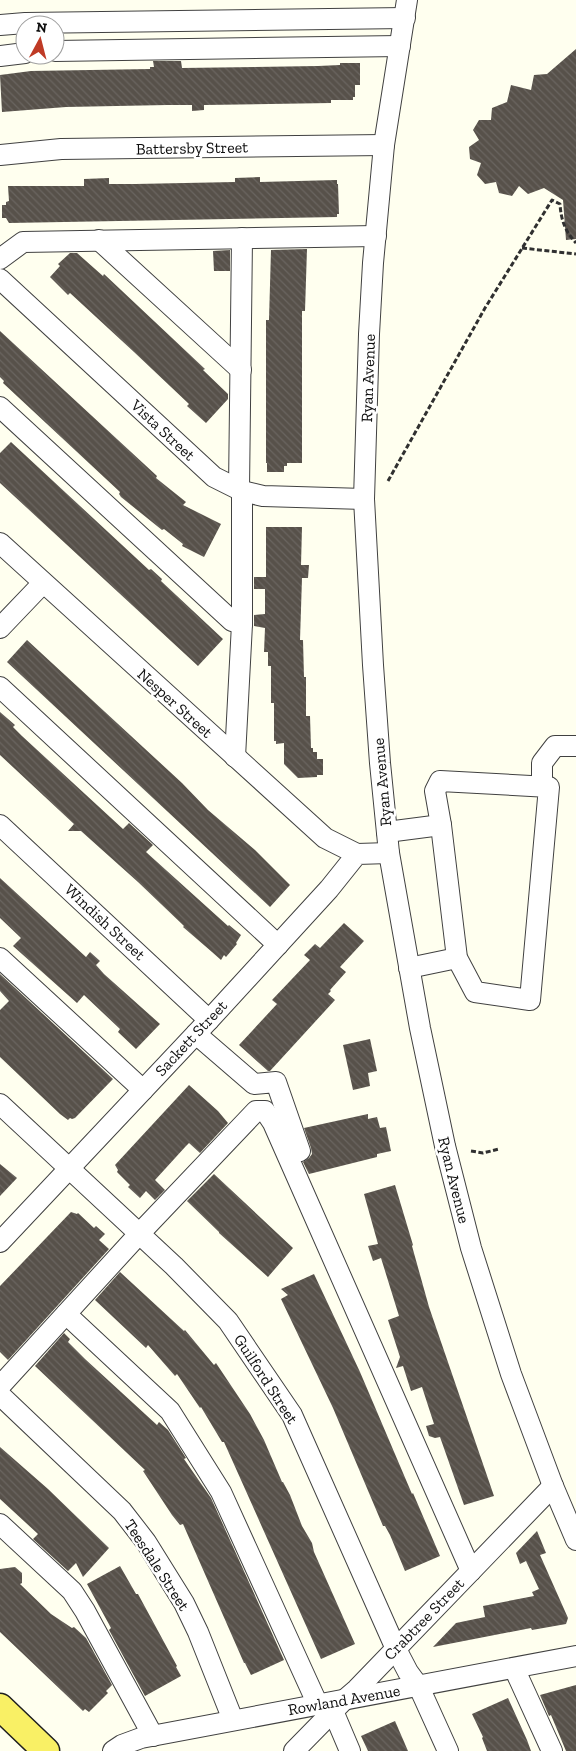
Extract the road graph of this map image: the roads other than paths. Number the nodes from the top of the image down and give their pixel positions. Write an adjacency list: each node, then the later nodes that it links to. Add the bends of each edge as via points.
1 (406, 9): 2 (street); 3 (street, Ryan Avenue)
2 (0, 26)
3 (400, 46): 4 (street); 7 (street, Ryan Avenue)
4 (65, 51)
5 (15, 54): 6 (street)
6 (0, 56)
7 (384, 146): 8 (street, Battersby Street, via 61,149); 9 (street, Ryan Avenue)
8 (0, 154)
9 (376, 236): 10 (street); 17 (street, Ryan Avenue, via 369,334)
10 (242, 238): 11 (street); 14 (street)
11 (99, 240): 12 (street, via 23,242); 14 (street)
12 (0, 259)
13 (0, 279): 16 (street, Vista Street, via 214,477)
14 (240, 370): 16 (street)
15 (0, 407): 20 (street, via 232,622)
16 (240, 490): 17 (street, Vista Street, via 263,496); 20 (street)
17 (364, 499): 28 (street, Ryan Avenue)
18 (0, 543): 19 (street, Nesper Street)
19 (43, 583): 21 (street); 24 (street, Nesper Street)
20 (242, 624): 24 (street)
21 (0, 628)
22 (0, 686): 31 (street)
23 (576, 746): 25 (street, via 555,746 542,763)
24 (235, 757): 29 (street, Nesper Street, via 326,838)
25 (542, 786): 27 (street, via 440,781 435,791); 33 (street, via 550,787 530,1000 475,992)
26 (0, 825): 35 (street, Windish Street)
27 (441, 825): 28 (street); 33 (street)
28 (387, 832): 30 (street, Ryan Avenue)
29 (357, 854): 30 (street); 31 (street, Sackett Street)
30 (389, 854): 34 (street, Ryan Avenue)
31 (278, 945): 35 (street, Sackett Street)
32 (0, 958): 36 (street)
33 (457, 958): 34 (street)
34 (409, 968): 45 (street, Ryan Avenue, via 445,1146 471,1248 511,1374)
35 (203, 1027): 36 (street, Sackett Street); 38 (street, Windish Street, via 254,1084 276,1082)
36 (143, 1090): 39 (street, Sackett Street)
37 (0, 1104): 39 (street, Guilford Street)
38 (300, 1151)
39 (69, 1168): 40 (street, Guilford Street); 41 (street, Sackett Street)
40 (140, 1234): 42 (street); 48 (street, via 256,1111 265,1111); 49 (street, Guilford Street, via 228,1321 292,1415)
41 (1, 1241)
42 (66, 1314): 43 (street); 53 (street, via 170,1412 221,1492)
43 (0, 1386)
44 (0, 1395): 55 (street, Teesdale Street, via 122,1512 146,1542 184,1603)
45 (553, 1486): 47 (street, Ryan Avenue); 48 (street, Crabtree Street)
46 (0, 1524): 56 (street, via 72,1591)
47 (576, 1540)
48 (471, 1571): 49 (street, Crabtree Street)
49 (396, 1649): 52 (street, Guilford Street); 53 (street, Crabtree Street, via 357,1689)
50 (576, 1656): 51 (street, Rowland Avenue)
51 (514, 1668): 52 (street, Rowland Avenue); 62 (street)
52 (419, 1687): 53 (street, Rowland Avenue); 61 (street, Guilford Street)
53 (331, 1706): 55 (street, Rowland Avenue); 59 (street, Crabtree Street); 60 (street)
54 (0, 1707): 57 (main road)
55 (233, 1720): 56 (street, Rowland Avenue)
56 (153, 1736): 58 (street, Rowland Avenue, via 122,1745)
57 (46, 1751)
58 (114, 1751)
59 (294, 1751)
60 (350, 1751)
61 (448, 1751)
62 (552, 1751)

